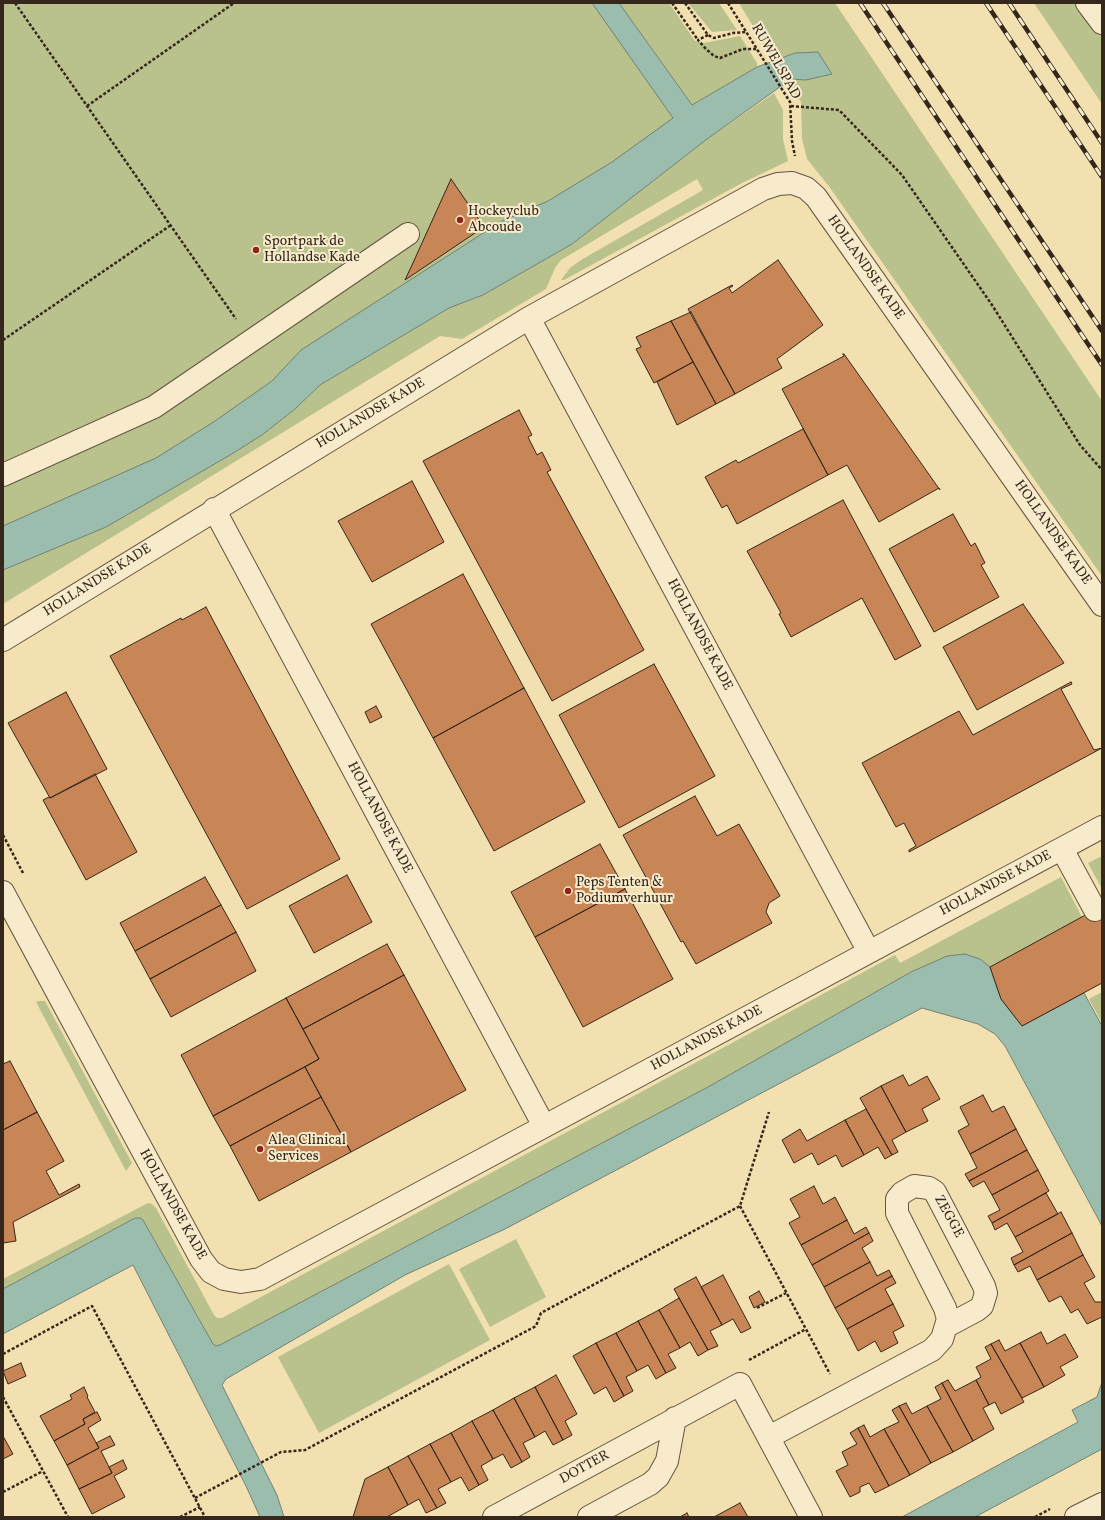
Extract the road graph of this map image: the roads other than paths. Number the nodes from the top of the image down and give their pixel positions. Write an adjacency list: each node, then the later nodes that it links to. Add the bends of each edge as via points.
1 (1087, 3): 2 (street)
2 (1102, 23)
3 (408, 234): 5 (street, via 154,407)
4 (529, 318): 6 (street, HOLLANDSE KADE); 7 (street, HOLLANDSE KADE, via 763,189 792,183 806,188 816,197); 13 (street, HOLLANDSE KADE)
5 (3, 475)
6 (214, 510): 8 (street, HOLLANDSE KADE); 14 (street, HOLLANDSE KADE)
7 (1102, 605)
8 (3, 640)
9 (1102, 828): 10 (street, HOLLANDSE KADE)
10 (1062, 849): 12 (street); 13 (street, HOLLANDSE KADE)
11 (3, 892): 14 (street, HOLLANDSE KADE, via 201,1259 211,1272 224,1280 241,1282 260,1279)
12 (1095, 910)
13 (870, 952): 14 (street, HOLLANDSE KADE)
14 (544, 1126)
15 (946, 1326): 15 (street, ZEGGE, via 946,1308 897,1213 897,1199 914,1186 929,1188 935,1192 986,1293 982,1306); 17 (street, ZEGGE, via 942,1339 932,1350)
16 (675, 1418): 17 (street, DOTTER, via 740,1384); 19 (street, DOTTER); 20 (street, via 667,1461 658,1477 650,1484)
17 (769, 1437): 21 (street)
18 (1102, 1504): 22 (street)
19 (494, 1517)
20 (589, 1517)
21 (811, 1517)
22 (1076, 1517)

